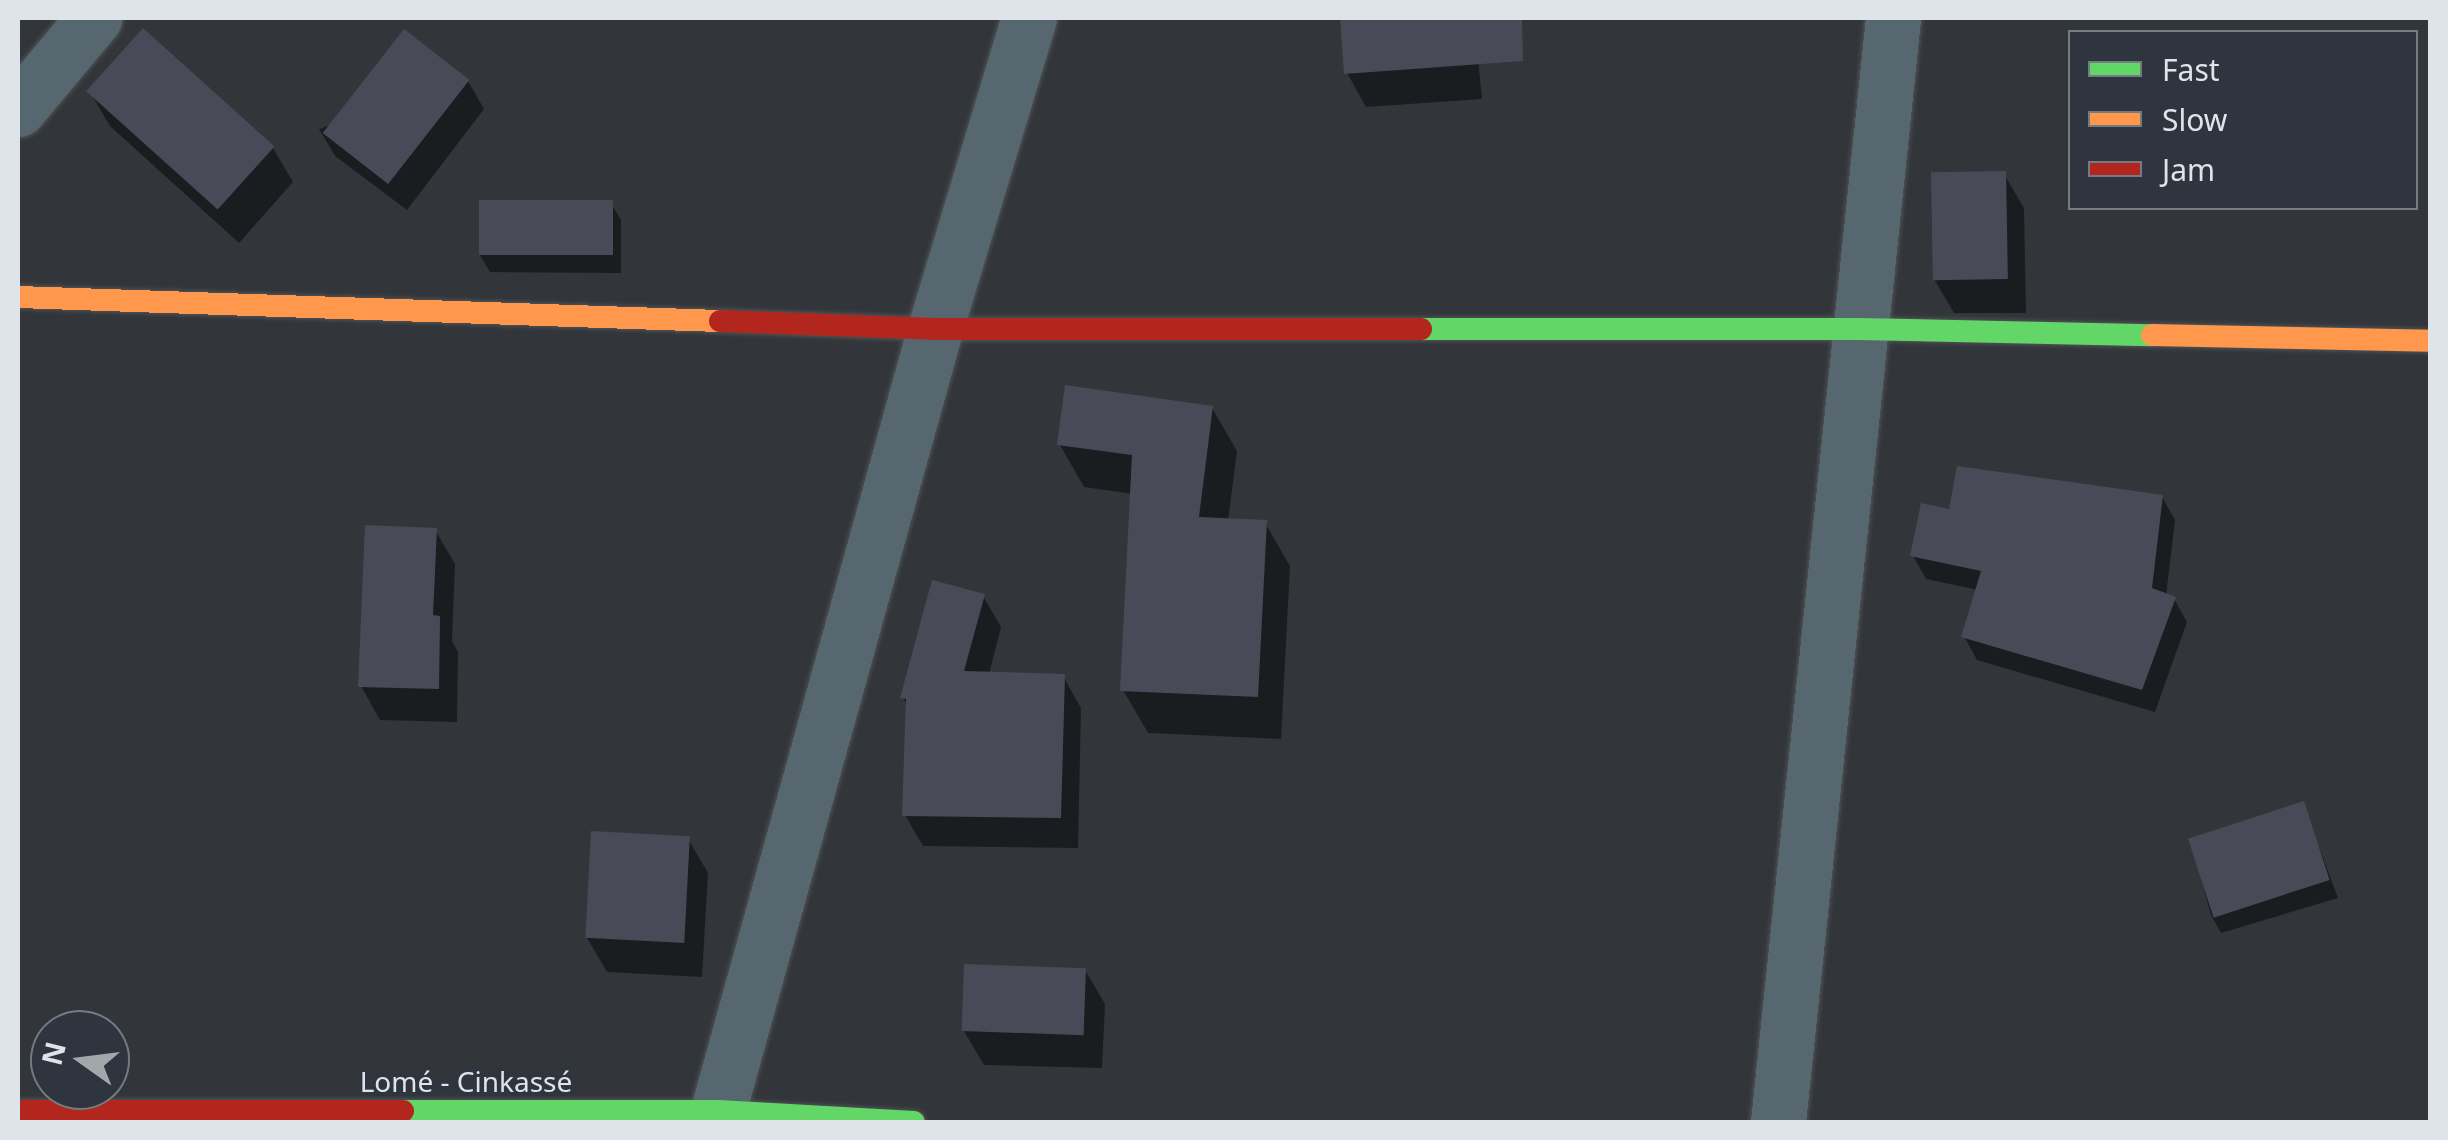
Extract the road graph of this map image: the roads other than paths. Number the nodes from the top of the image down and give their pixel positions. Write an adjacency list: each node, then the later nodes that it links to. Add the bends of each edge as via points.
1 (94, 18): 4 (street)
2 (1030, 18): 6 (street)
3 (1893, 18): 7 (street)
4 (18, 108)
5 (18, 297): 6 (main road)
6 (935, 329): 7 (main road); 10 (street)
7 (1858, 329): 8 (main road); 12 (street)
8 (2430, 340)
9 (18, 1111): 10 (main road, Lomé - Cinkassé)
10 (718, 1111): 11 (main road, Lomé - Cinkassé)
11 (914, 1122)
12 (1778, 1122)

